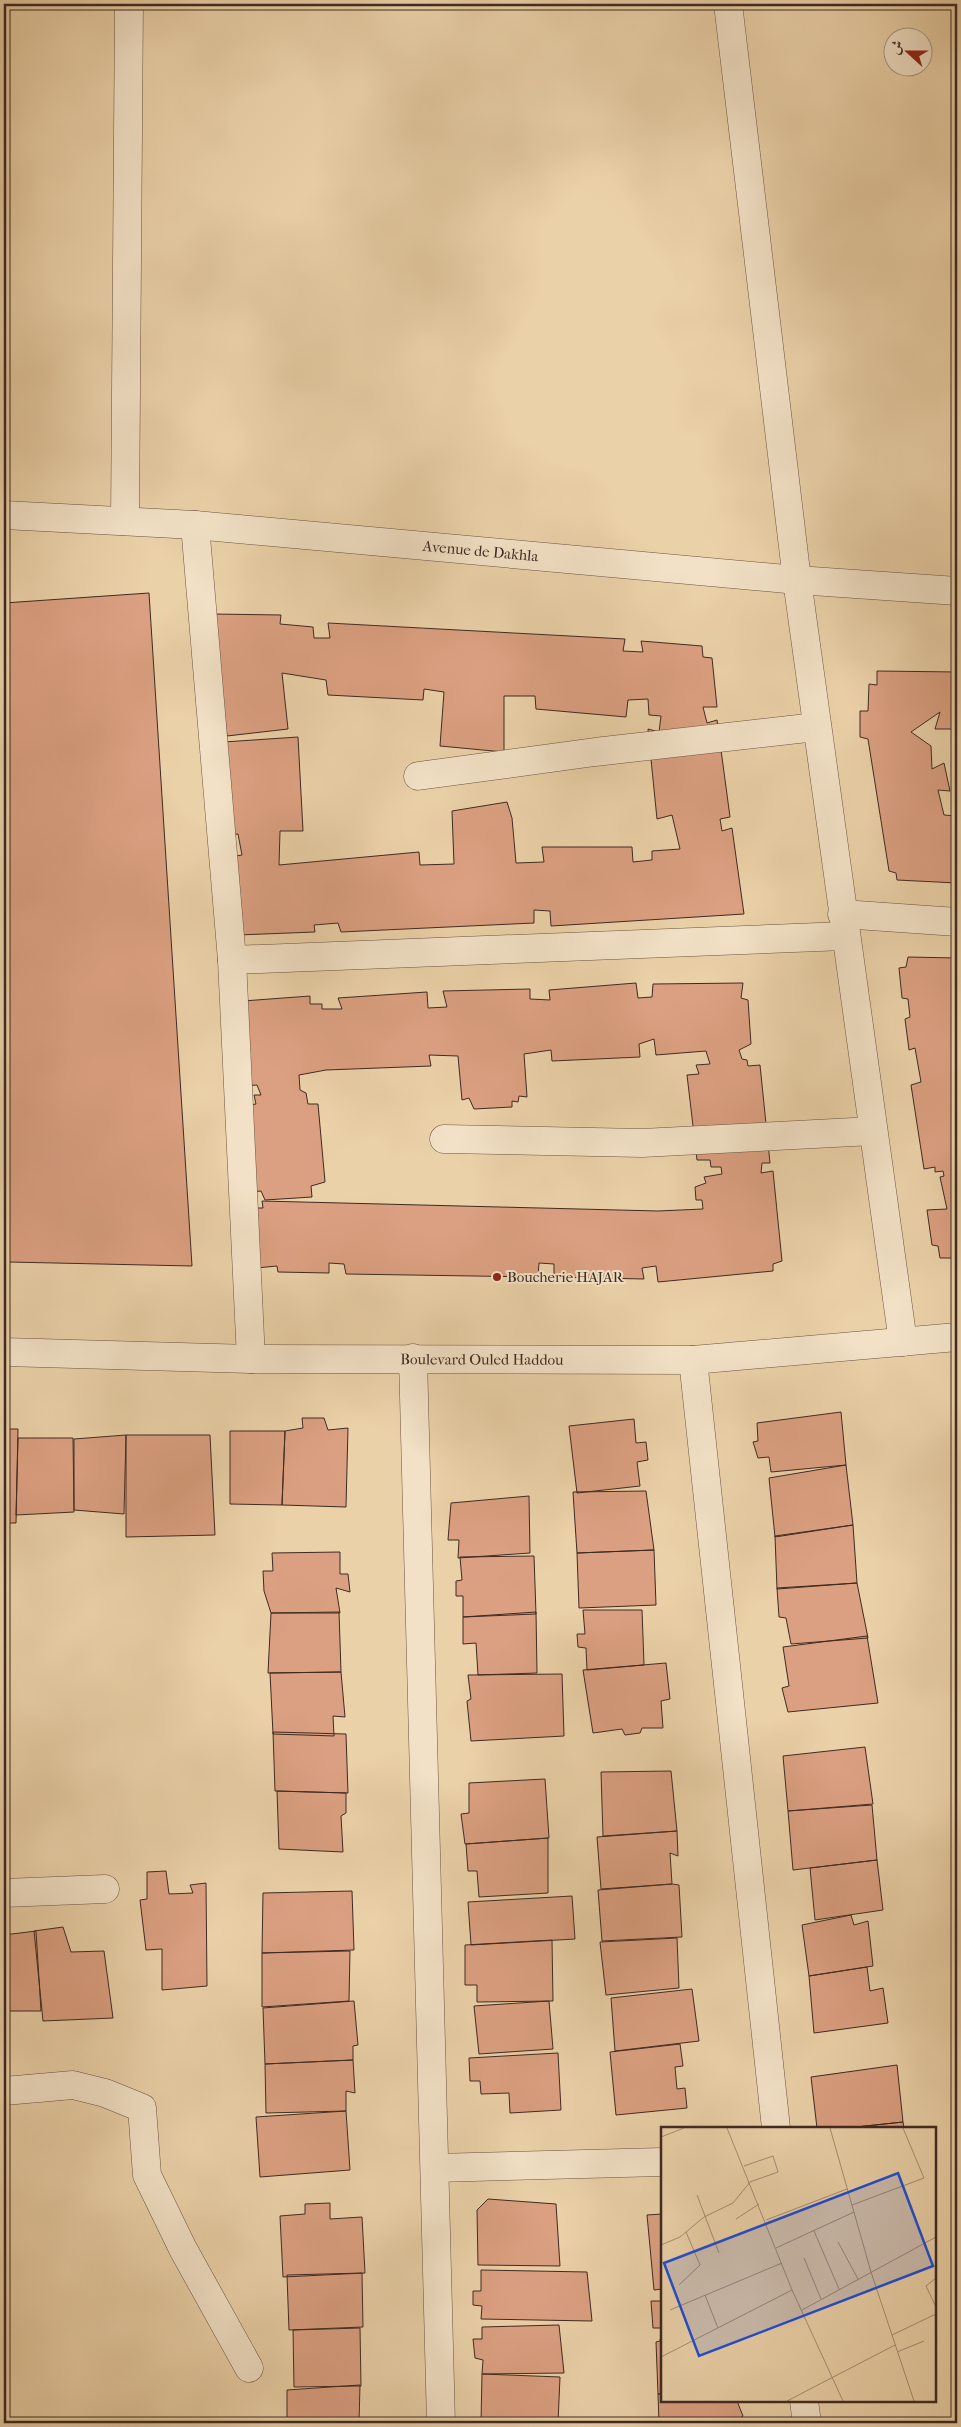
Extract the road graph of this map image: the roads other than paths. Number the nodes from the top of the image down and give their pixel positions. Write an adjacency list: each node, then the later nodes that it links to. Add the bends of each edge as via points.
1 (129, 4): 4 (street)
2 (728, 4): 6 (street)
3 (4, 515): 4 (street, Avenue de Dakhla)
4 (125, 521): 5 (street, Avenue de Dakhla)
5 (195, 525): 6 (street, Avenue de Dakhla); 12 (street)
6 (797, 580): 7 (street, Avenue de Dakhla); 8 (street)
7 (957, 591)
8 (816, 727): 9 (street); 11 (street)
9 (418, 776)
10 (957, 922): 11 (street)
11 (844, 925): 12 (street); 13 (street)
12 (232, 960): 19 (street)
13 (873, 1131): 14 (street, via 642,1143); 16 (street)
14 (444, 1139)
15 (957, 1337): 16 (street, Boulevard Ouled Haddou)
16 (903, 1342): 20 (street, Boulevard Ouled Haddou)
17 (4, 1352): 19 (street, Boulevard Ouled Haddou)
18 (414, 1358): 19 (street, Boulevard Ouled Haddou); 20 (street, Boulevard Ouled Haddou); 26 (street)
19 (251, 1359)
20 (694, 1360): 24 (street)
21 (104, 1889): 22 (street)
22 (4, 1893)
23 (4, 2091): 27 (street, via 73,2085 105,2093 142,2108 147,2175)
24 (776, 2127)
25 (661, 2162): 26 (street)
26 (435, 2168): 29 (street)
27 (249, 2368)
28 (804, 2402): 30 (street)
29 (441, 2423)
30 (806, 2423)

